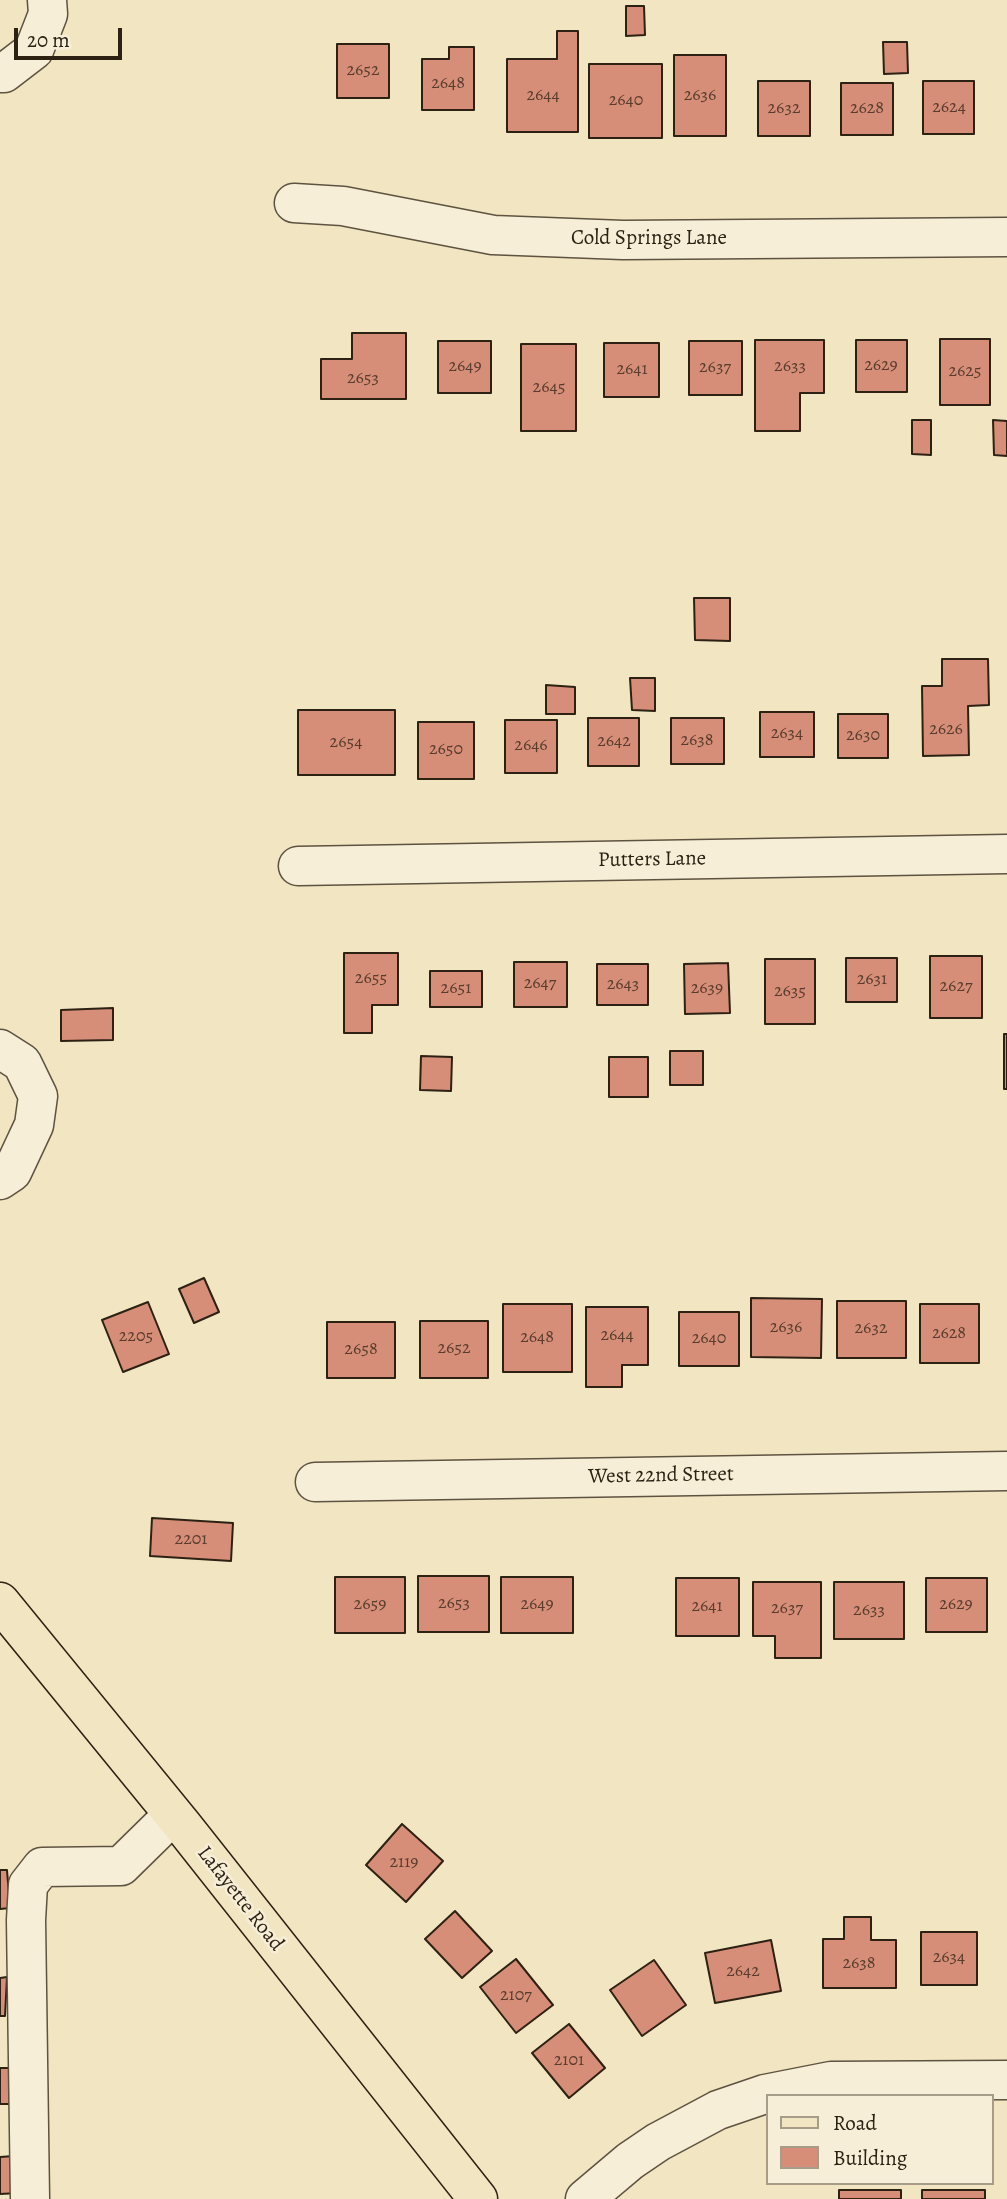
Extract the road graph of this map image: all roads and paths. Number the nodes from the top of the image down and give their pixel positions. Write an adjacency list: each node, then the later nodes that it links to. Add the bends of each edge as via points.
1 (47, 0): 2 (street, via 48,14 34,50)
2 (0, 73)
3 (294, 203): 4 (street, Cold Springs Lane, via 343,205 493,235 623,240)
4 (1007, 237)
5 (1007, 854): 6 (street, Putters Lane)
6 (298, 866)
7 (0, 1049): 8 (street, via 22,1063 38,1096 34,1125 12,1172)
8 (0, 1180)
9 (1007, 1471): 10 (street, West 22nd Street)
10 (316, 1482)
11 (0, 1602): 12 (main road, Lafayette Road)
12 (173, 1815): 14 (street, via 121,1866 42,1867 28,1885); 15 (main road, Lafayette Road)
13 (1007, 2080): 16 (street, via 831,2081 765,2094 718,2110 668,2137)
14 (30, 2199)
15 (478, 2199)
16 (585, 2199)

